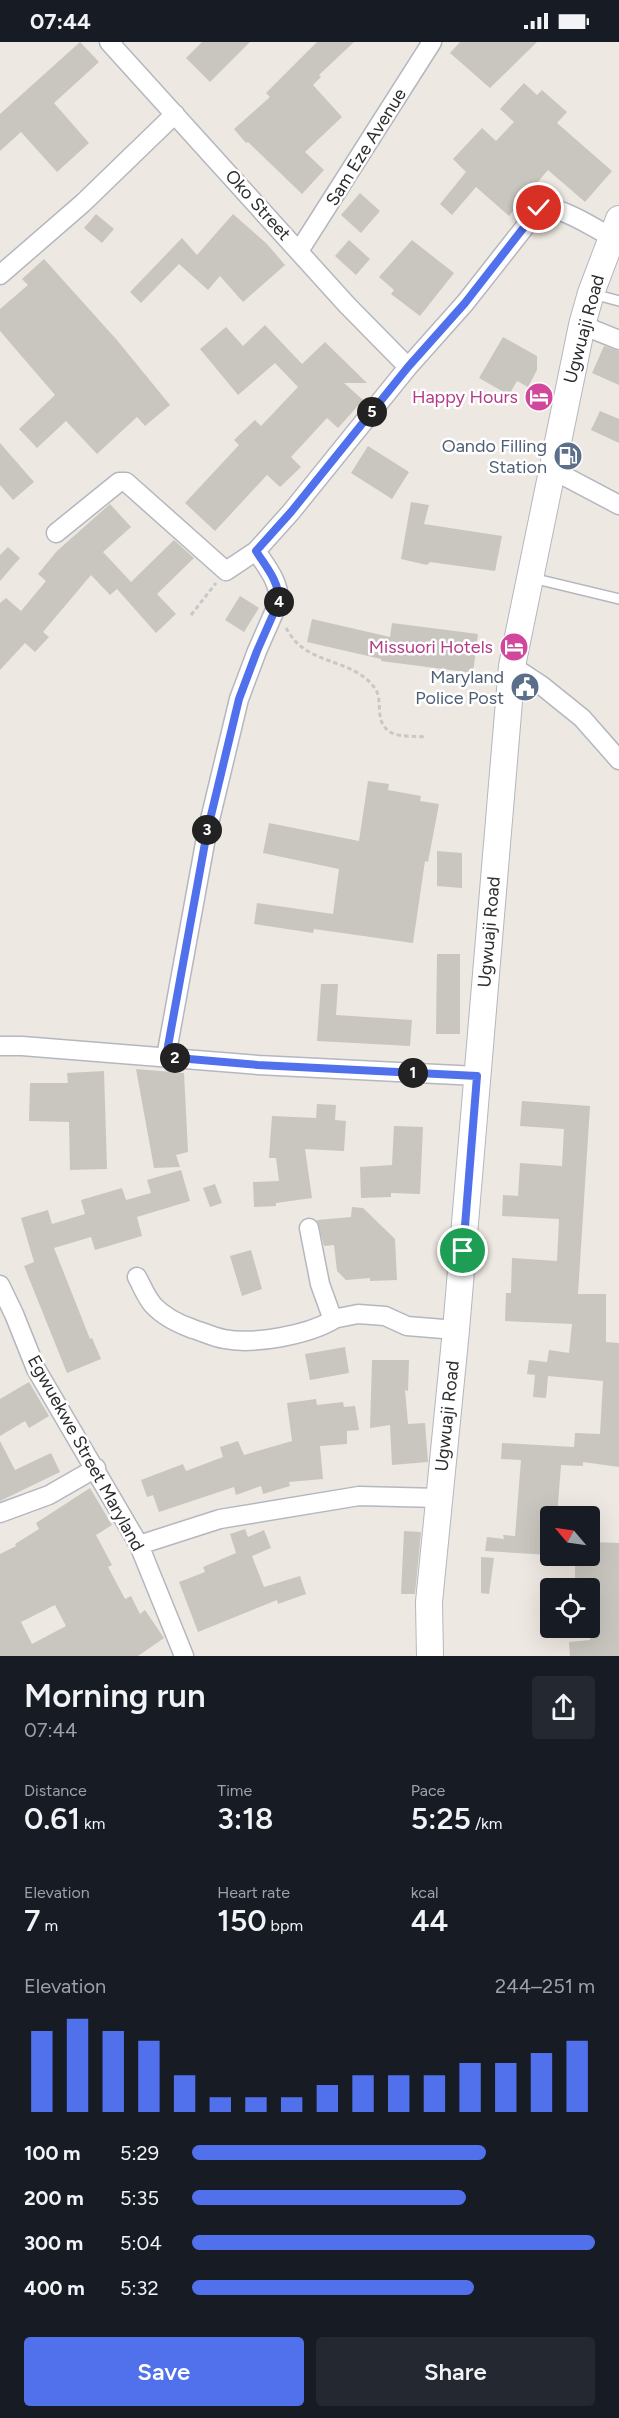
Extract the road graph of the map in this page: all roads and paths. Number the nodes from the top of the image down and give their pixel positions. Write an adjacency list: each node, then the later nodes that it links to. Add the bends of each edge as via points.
1 (109, 42): 3 (street, Oko Street)
2 (432, 42): 5 (street, Sam Eze Avenue)
3 (175, 114): 5 (street, Oko Street); 6 (street, via 83,203)
4 (616, 226): 7 (main road, Ugwuaji Road); 11 (street, via 547,206 539,208 465,303)
5 (299, 251): 11 (street, Oko Street)
6 (0, 274)
7 (591, 293): 8 (lane); 9 (main road, Ugwuaji Road)
8 (619, 301)
9 (582, 325): 10 (street); 12 (main road, Ugwuaji Road)
10 (619, 340)
11 (408, 367): 15 (street)
12 (551, 469): 13 (street); 17 (main road, Ugwuaji Road)
13 (619, 505)
14 (56, 533): 16 (street, via 119,482 126,482)
15 (256, 551): 16 (street); 20 (street, via 279,592)
16 (226, 571): 19 (path)
17 (530, 578): 18 (lane); 21 (main road, Ugwuaji Road)
18 (619, 599)
19 (191, 615)
20 (274, 615): 22 (path, via 296,643 372,684 378,692 380,719 392,733); 25 (street, via 239,699 207,832)
21 (512, 666): 23 (street, via 582,718); 26 (main road, Ugwuaji Road)
22 (424, 737)
23 (619, 760)
24 (0, 1046): 25 (street)
25 (166, 1057): 26 (street)
26 (477, 1076): 31 (main road, Ugwuaji Road)
27 (309, 1228): 30 (street, via 320,1284)
28 (137, 1277): 30 (street, via 148,1299 160,1311 186,1326 226,1340 279,1337 322,1326)
29 (0, 1285): 32 (street, Egwuekwe Street Maryland, via 36,1369)
30 (333, 1319): 31 (street, via 358,1314 385,1316 407,1326)
31 (456, 1330): 33 (main road, Ugwuaji Road)
32 (96, 1468): 34 (street, via 49,1495); 35 (street, Egwuekwe Street Maryland)
33 (439, 1498): 35 (street, via 359,1496 220,1519); 37 (main road, Ugwuaji Road, via 429,1602)
34 (0, 1513)
35 (140, 1545): 36 (street, Egwuekwe Street Maryland)
36 (184, 1656)
37 (430, 1656)

